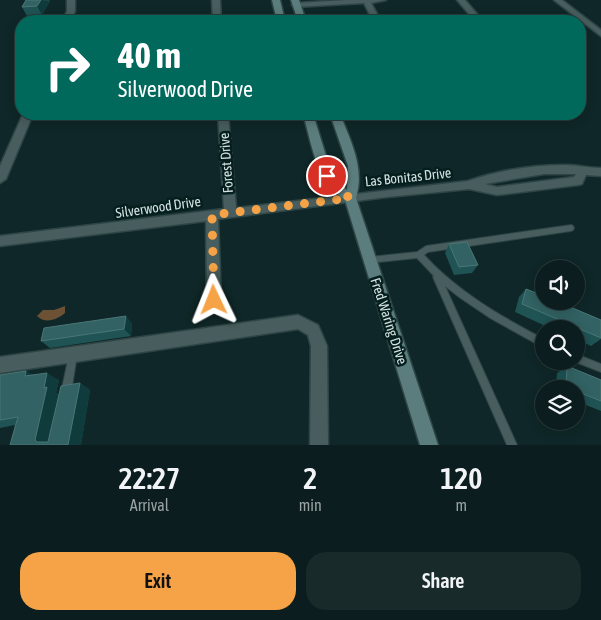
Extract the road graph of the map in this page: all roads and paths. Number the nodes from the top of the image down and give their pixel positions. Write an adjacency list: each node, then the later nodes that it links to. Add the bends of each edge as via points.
1 (71, 0): 9 (street)
2 (216, 0): 10 (street)
3 (276, 0): 11 (main road)
4 (382, 0): 7 (street)
5 (461, 0): 14 (street)
6 (558, 0): 15 (street)
7 (366, 1): 8 (street); 13 (street)
8 (295, 3): 12 (main road)
9 (69, 15)
10 (217, 15)
11 (280, 15)
12 (300, 15)
13 (374, 15)
14 (474, 15)
15 (577, 15)
16 (586, 22): 17 (street)
17 (601, 34)
18 (25, 120): 23 (street)
19 (223, 120): 25 (street, Forest Drive)
20 (310, 120): 24 (main road, via 327,176)
21 (336, 120): 24 (main road, Fred Waring Drive, via 355,170 356,184)
22 (601, 172): 24 (street, Las Bonitas Drive, via 582,172 578,181 497,191 469,185)
23 (0, 179)
24 (350, 198): 25 (street, Silverwood Drive); 30 (main road, Fred Waring Drive)
25 (230, 212): 26 (street, Silverwood Drive)
26 (212, 215): 28 (street, Silverwood Drive); 32 (street)
27 (571, 228): 29 (lane, via 426,249)
28 (0, 241)
29 (419, 255): 30 (lane); 31 (lane)
30 (369, 260): 40 (main road, Fred Waring Drive)
31 (437, 276): 33 (lane, via 486,313); 41 (lane)
32 (214, 300)
33 (535, 339)
34 (74, 354): 36 (street); 38 (lane); 39 (street, via 284,322 309,325 316,332 320,346)
35 (585, 362): 37 (lane)
36 (0, 365)
37 (601, 368)
38 (64, 400)
39 (319, 445)
40 (429, 445)
41 (512, 445)

